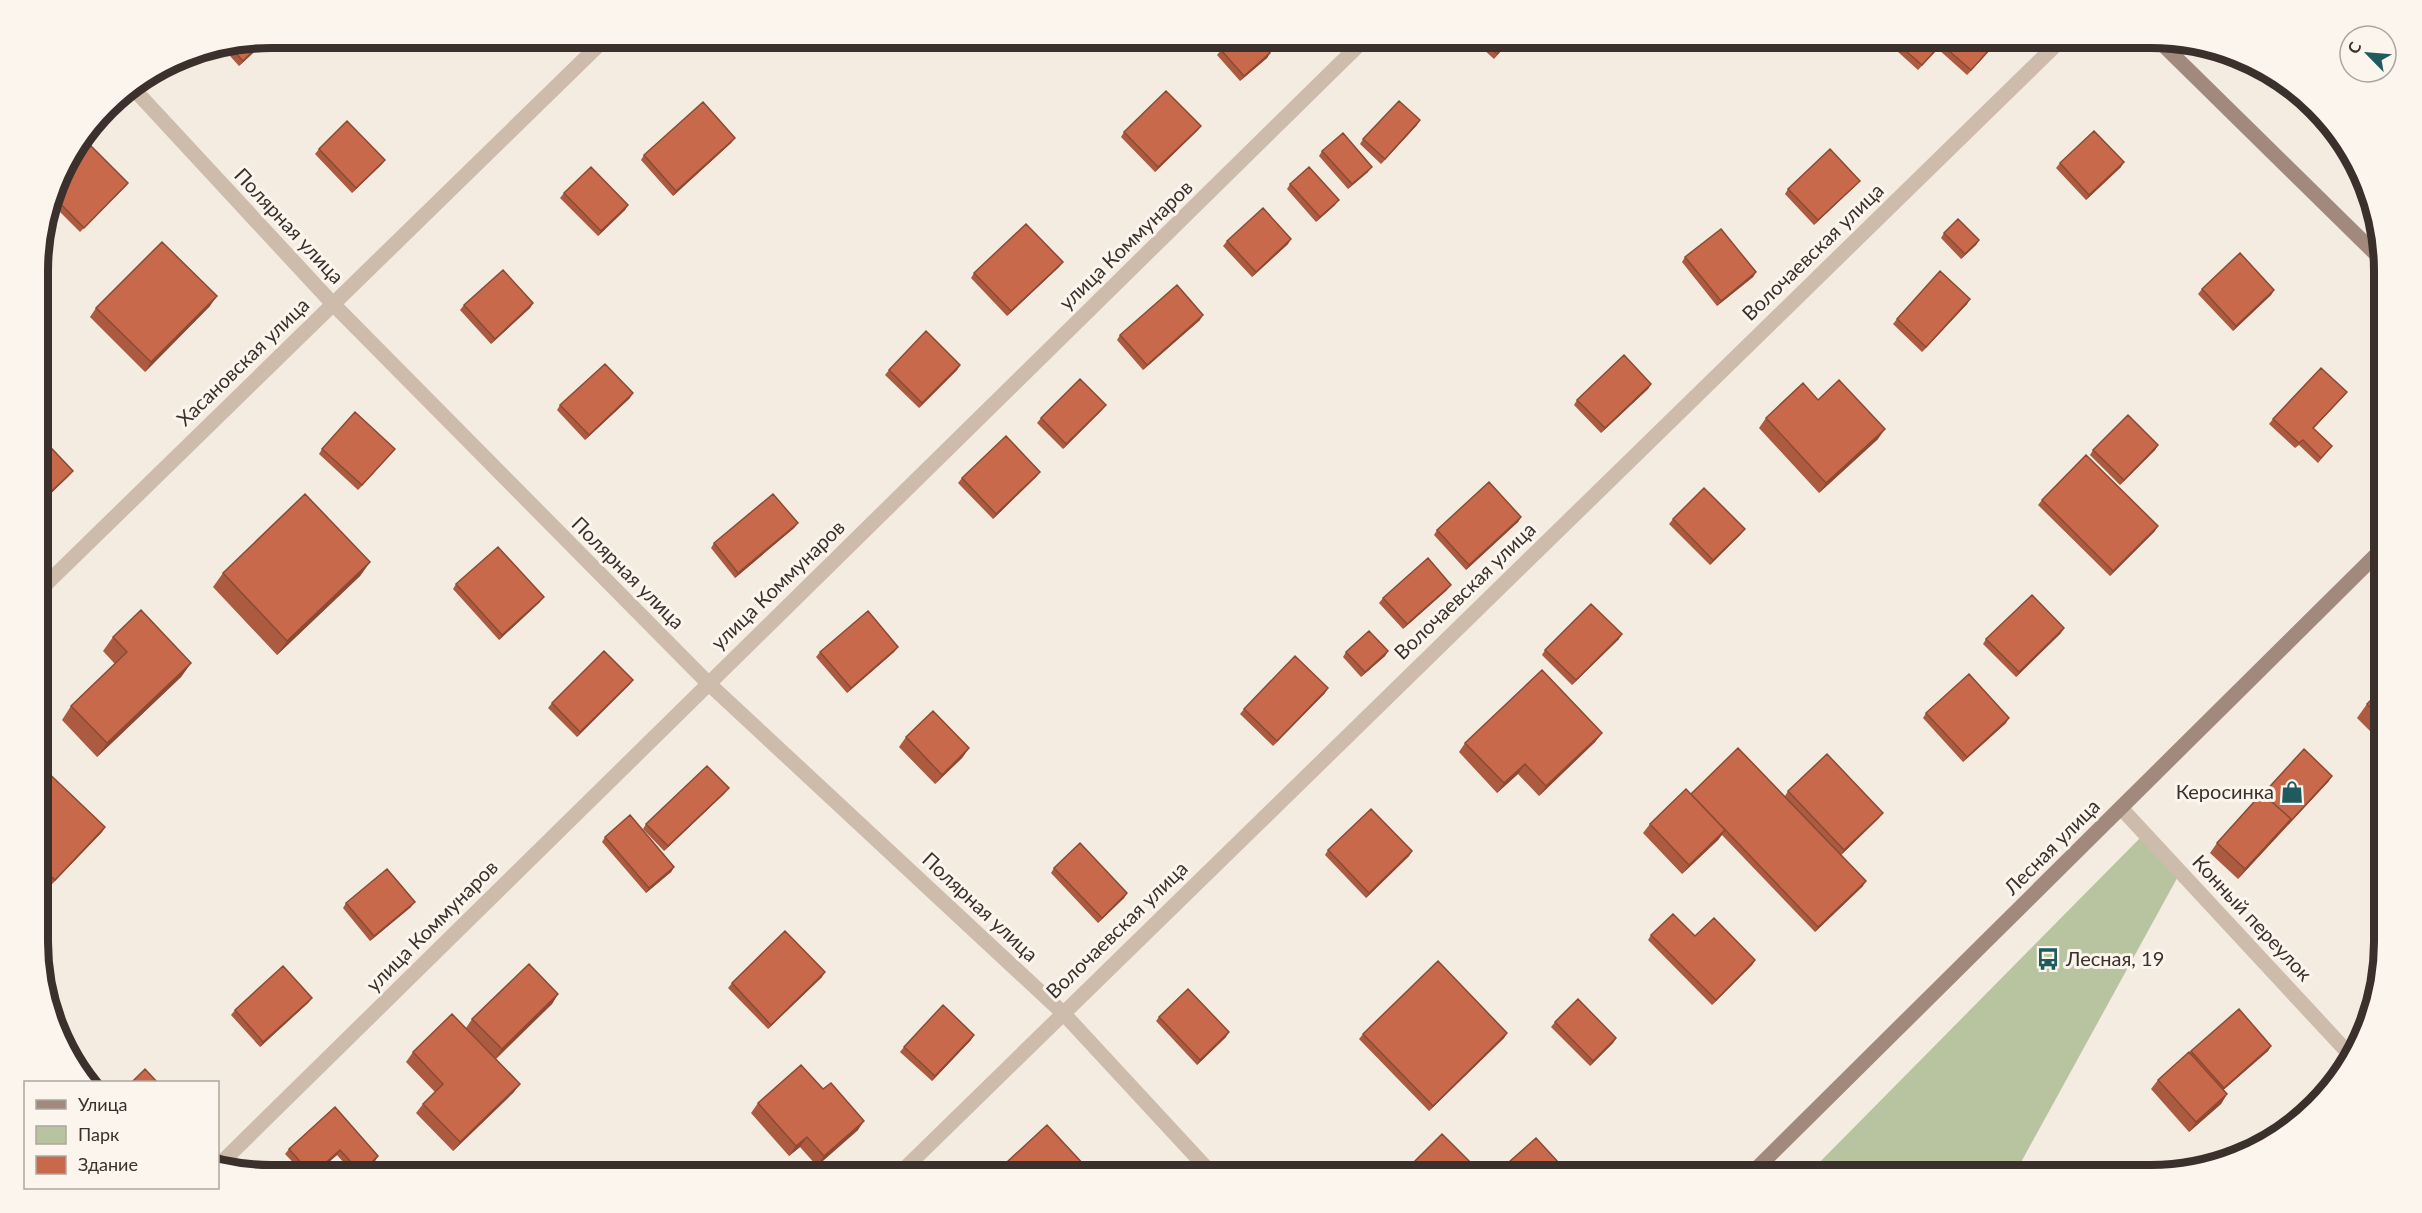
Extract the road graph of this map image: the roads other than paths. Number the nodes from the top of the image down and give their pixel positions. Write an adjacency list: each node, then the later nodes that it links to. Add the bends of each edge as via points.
1 (596, 48): 7 (street, Хасановская улица)
2 (1356, 48): 10 (street, улица Коммунаров)
3 (2053, 48): 12 (street, Волочаевская улица)
4 (2166, 48): 6 (street)
5 (137, 93): 7 (street, Полярная улица)
6 (2373, 251)
7 (333, 304): 9 (street, Хасановская улица); 10 (street, Полярная улица)
8 (2374, 557): 11 (street, Лесная улица)
9 (48, 582)
10 (708, 683): 12 (street, Полярная улица); 14 (street, улица Коммунаров)
11 (2121, 808): 13 (street, Конный переулок); 17 (street, Лесная улица)
12 (1063, 1013): 15 (street, Волочаевская улица); 16 (street, Полярная улица)
13 (2346, 1050)
14 (224, 1160)
15 (908, 1165)
16 (1204, 1165)
17 (1760, 1165)

